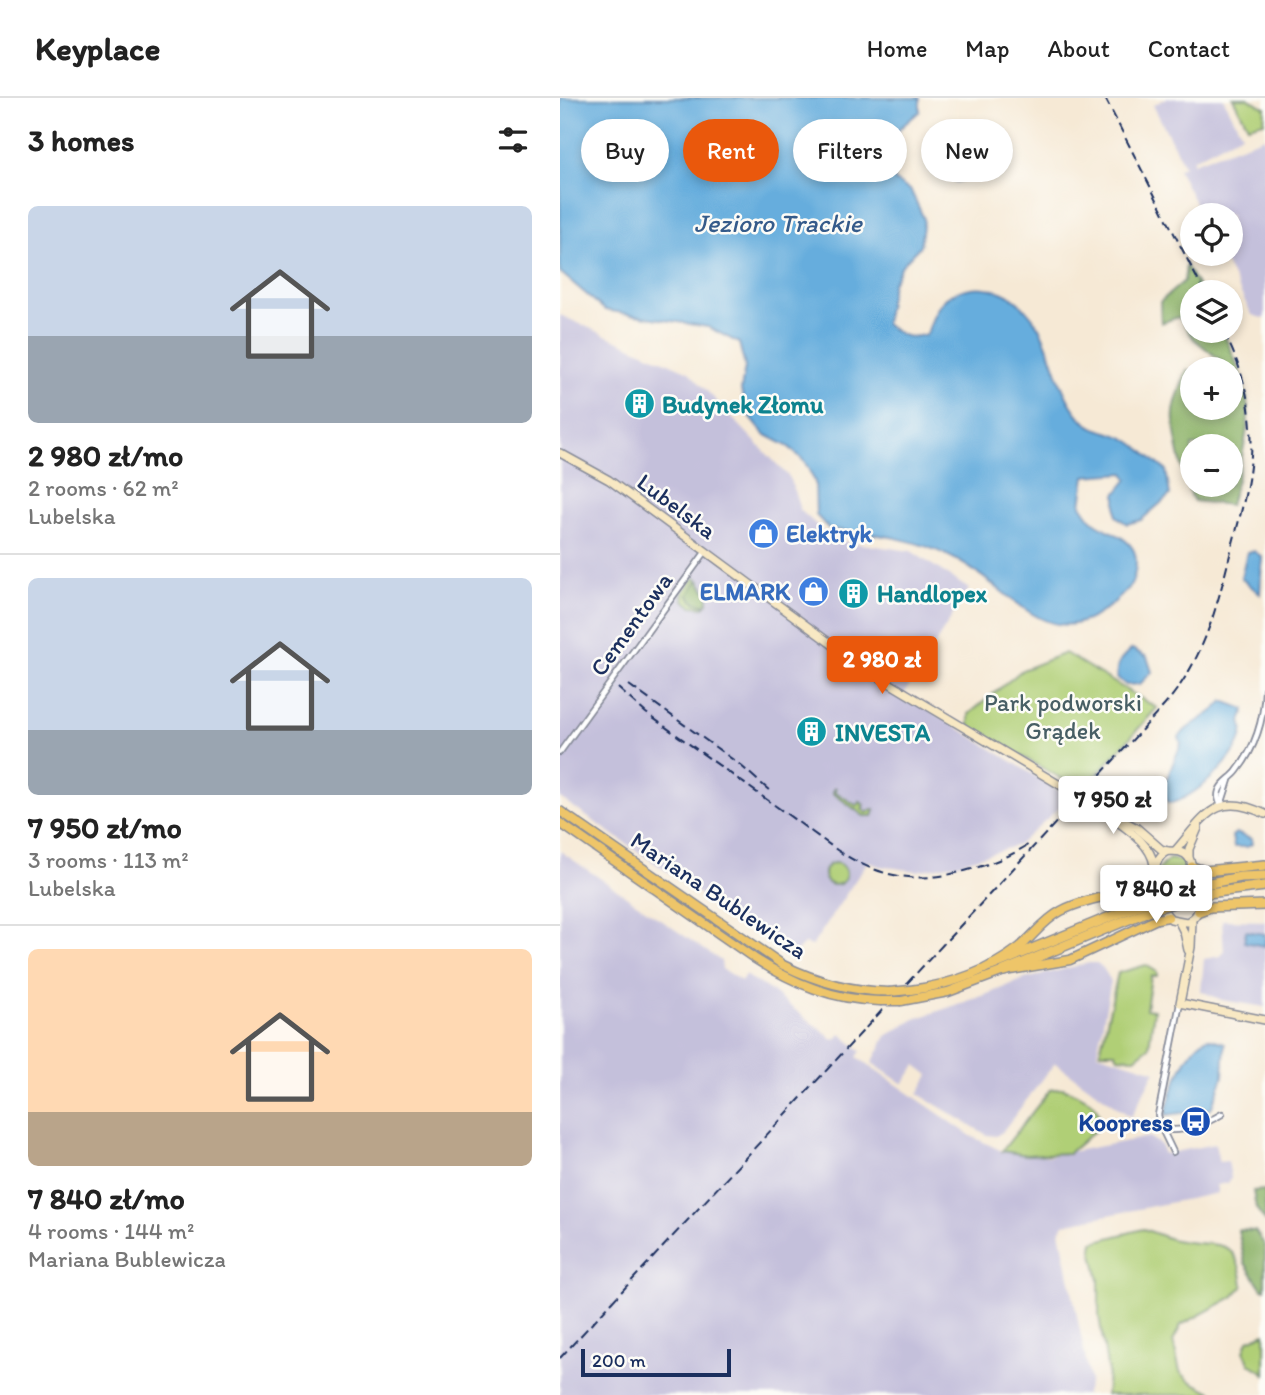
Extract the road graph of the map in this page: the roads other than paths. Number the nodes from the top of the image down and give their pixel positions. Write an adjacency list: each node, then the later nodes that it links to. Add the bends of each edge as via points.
1 (560, 453): 2 (street, Lubelska, via 610,480)
2 (706, 551): 4 (street, Cementowa); 5 (street, Lubelska, via 864,668)
3 (1265, 689): 6 (street, via 1258,734 1230,778)
4 (560, 752)
5 (1085, 800): 10 (street, Lubelska, via 1137,828 1161,849); 13 (street, Lubelska, via 1131,831 1150,852)
6 (1221, 806): 8 (street, via 1237,804); 10 (street, via 1199,820); 11 (street, via 1199,827 1190,845)
7 (560, 811): 23 (main road, Mariana Bublewicza, bridge, via 783,965 807,976 836,986 889,992 951,981)
8 (1265, 814)
9 (560, 823): 24 (main road, Mariana Bublewicza, bridge, via 779,973 825,993 901,1001 948,992)
10 (1172, 851): 11 (street, Lubelska); 13 (street, via 1159,856)
11 (1191, 863): 12 (highway, via 1205,871); 19 (street, via 1200,897)
12 (1265, 865)
13 (1154, 869): 20 (street, Lubelska); 23 (main road, via 1144,887 1063,910)
14 (1265, 876): 16 (highway, Mariana Bublewicza, via 1241,877)
15 (1265, 886): 16 (highway, Mariana Bublewicza)
16 (1206, 889): 17 (highway, Mariana Bublewicza, bridge)
17 (1152, 905): 23 (highway, Mariana Bublewicza); 24 (highway, Mariana Bublewicza)
18 (1265, 905): 19 (highway, via 1210,907)
19 (1196, 915): 21 (street); 22 (street)
20 (1168, 917): 21 (street); 24 (main road, via 1070,960)
21 (1178, 922): 22 (street)
22 (1189, 954): 25 (street)
23 (991, 966)
24 (1004, 971)
25 (1180, 1003): 26 (street); 28 (street, via 1159,1106)
26 (1265, 1020)
27 (1222, 1114): 28 (street, via 1208,1122)
28 (1162, 1129): 29 (street)
29 (1173, 1152)

